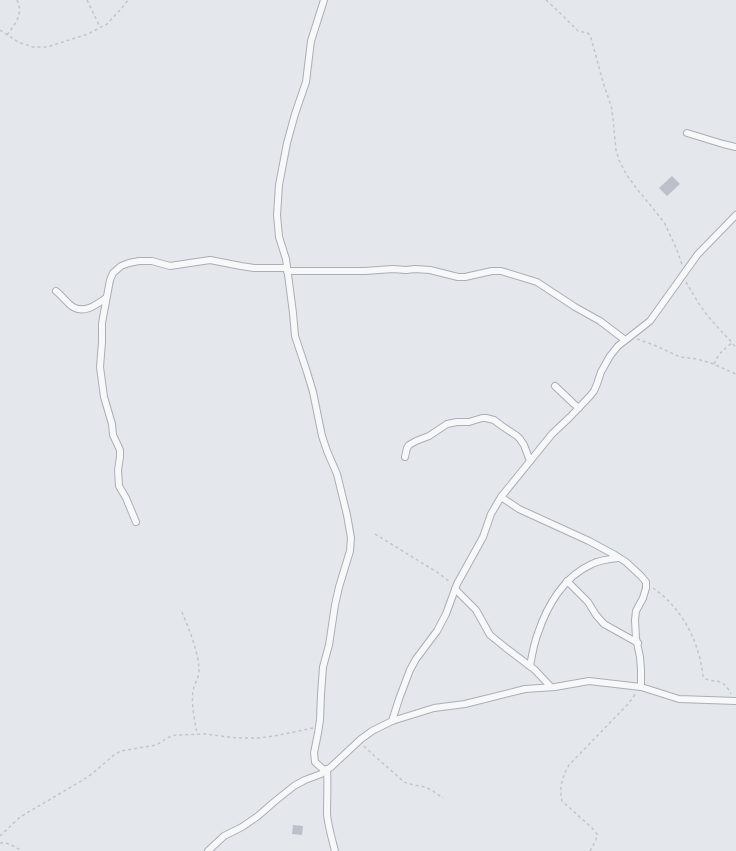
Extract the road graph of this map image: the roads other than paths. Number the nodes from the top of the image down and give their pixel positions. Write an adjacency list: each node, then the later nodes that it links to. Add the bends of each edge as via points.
1 (324, 0): 5 (street, via 311,41 306,82 287,143 279,186 279,237)
2 (687, 133): 3 (street)
3 (736, 147)
4 (736, 215): 8 (street, via 698,254 650,320)
5 (287, 269): 7 (street, via 254,268 210,260 170,266 140,261 121,266 113,273); 8 (street, via 415,269 458,277 501,271 536,282); 24 (street, via 294,336 313,392 322,436 337,474 351,538 323,667 314,758 318,765)
6 (56, 291): 7 (street, via 73,307 80,309 91,307)
7 (106, 298): 14 (street, via 100,367 104,397 113,436 120,450 119,486)
8 (628, 338): 10 (street, via 610,356 594,392)
9 (555, 386): 10 (street)
10 (579, 408): 12 (street, via 552,434)
11 (405, 457): 12 (street, via 409,445 447,424 486,418 494,420 517,436)
12 (530, 461): 13 (street)
13 (501, 497): 15 (street, via 519,509 589,541); 17 (street)
14 (136, 522)
15 (619, 558): 16 (street, via 592,564); 18 (street, via 646,582 644,598 636,611)
16 (567, 581): 18 (street, via 588,602 604,624); 19 (street, via 557,593 542,622)
17 (456, 588): 19 (street, via 480,615 490,635); 23 (street, via 437,631 410,670)
18 (638, 643): 21 (street)
19 (530, 666): 20 (street)
20 (551, 687): 21 (street, via 589,681); 23 (street, via 525,689 465,704 434,708)
21 (641, 687): 22 (street, via 680,699)
22 (735, 701)
23 (392, 721): 24 (street, via 361,739)
24 (326, 770): 25 (street, via 294,786 258,816 224,836); 26 (street, via 327,814)
25 (208, 851)
26 (335, 851)

